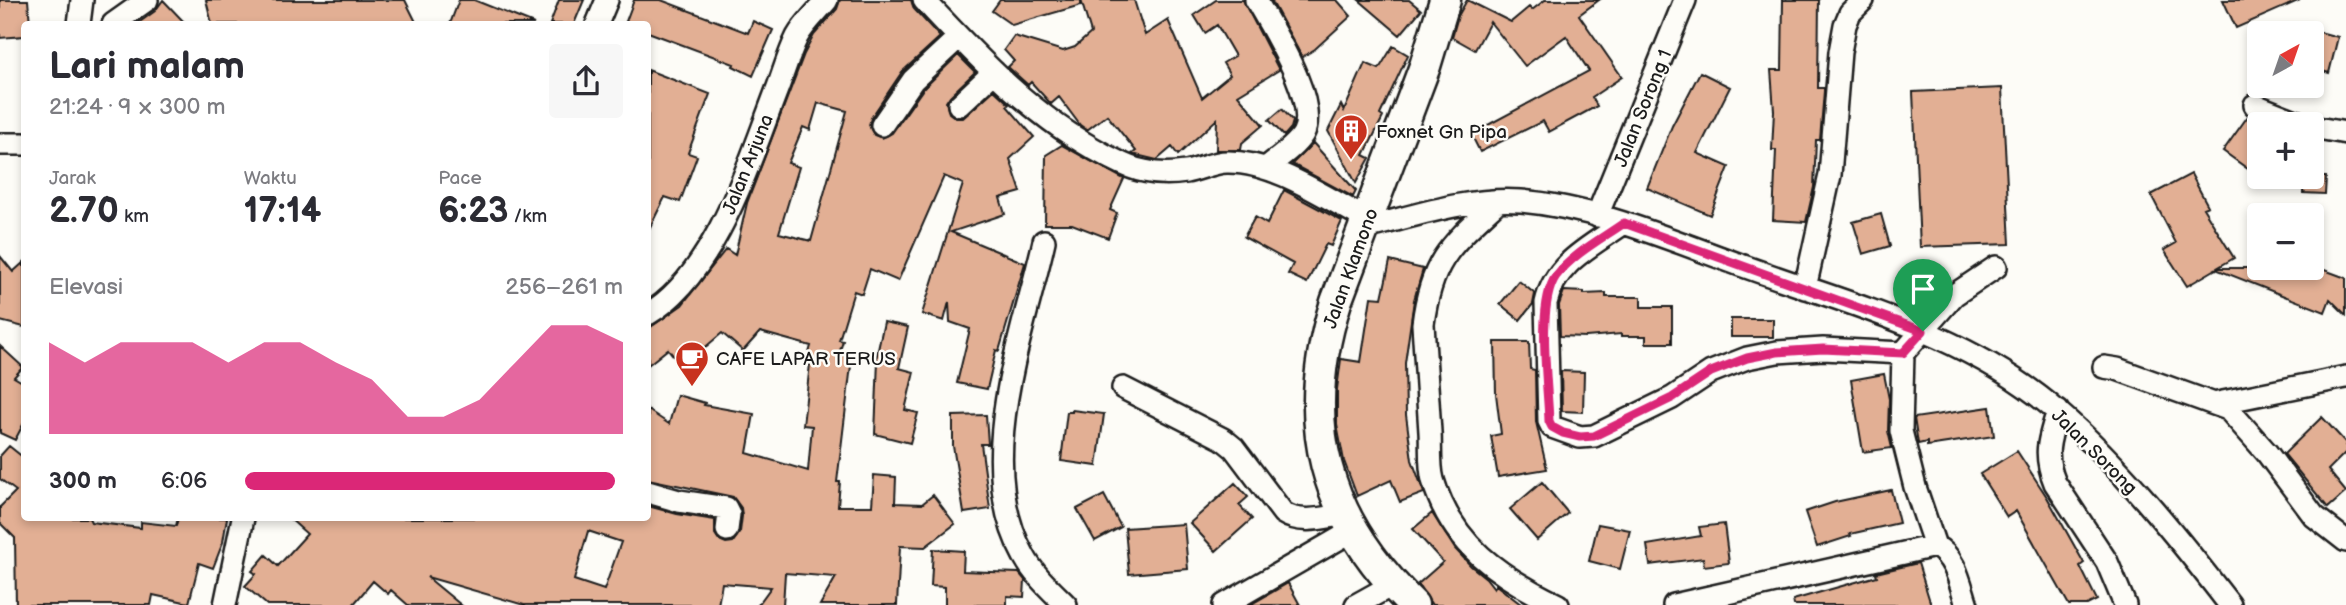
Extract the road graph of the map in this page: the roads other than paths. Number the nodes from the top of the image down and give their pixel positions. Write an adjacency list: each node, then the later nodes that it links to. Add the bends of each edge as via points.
1 (82, 0): 10 (street)
2 (147, 0): 11 (street)
3 (607, 0): 12 (street)
4 (827, 0): 31 (street, Jalan Arjuna, via 797,36 712,243 674,295)
5 (924, 0): 13 (street)
6 (1256, 0): 23 (street, via 1287,57 1306,115 1299,140)
7 (1445, 0): 27 (main road, Jalan Klamono)
8 (1685, 0): 25 (street, Jalan Sorong 1)
9 (1863, 0): 30 (street, via 1850,13 1840,52 1830,175)
10 (79, 21)
11 (117, 21)
12 (598, 21)
13 (959, 37): 14 (street); 18 (street, via 913,80)
14 (994, 72): 15 (street); 23 (street, via 1081,143 1140,171 1185,172 1226,162)
15 (959, 105)
16 (2255, 105): 17 (street)
17 (2273, 112)
18 (883, 125)
19 (2324, 129): 20 (street)
20 (2346, 133)
21 (0, 144): 22 (street)
22 (21, 144)
23 (1267, 167): 27 (street)
24 (1498, 201): 25 (street, Jalan Sorong, via 1550,205); 27 (street, Jalan Sorong); 50 (street, via 1452,244 1437,268 1426,301 1423,324 1432,478 1449,519 1467,543 1516,584)
25 (1597, 216): 26 (street, Jalan Sorong)
26 (1624, 223): 30 (street, Jalan Sorong); 33 (street, via 1567,264 1549,287 1545,327 1549,421 1563,433 1594,436 1614,428 1711,372 1747,358 1823,349)
27 (1366, 224): 41 (main road, Jalan Klamono, via 1325,335 1317,400 1323,457)
28 (1044, 241): 46 (street, via 1007,400 1003,483 1014,537)
29 (1996, 267): 32 (street, via 1954,295)
30 (1805, 288): 32 (street, Jalan Sorong)
31 (651, 312)
32 (1923, 331): 33 (street); 38 (street, Jalan Sorong, via 2000,370)
33 (1903, 353): 44 (street, via 1901,431)
34 (2104, 367): 37 (street)
35 (2346, 377): 37 (street)
36 (1123, 388): 41 (street, via 1223,439 1289,517)
37 (2218, 403): 43 (street, via 2267,453 2314,516)
38 (2058, 411): 53 (street, via 2047,444 2050,471 2107,562); 54 (street, Jalan Sorong, via 2107,460)
39 (651, 493): 42 (street, via 726,508)
40 (242, 521): 47 (street)
41 (1350, 522): 45 (main road, Jalan Klamono); 48 (street)
42 (727, 530)
43 (2346, 541)
44 (1935, 546): 51 (street); 52 (street, via 1956,570)
45 (1402, 595): 49 (street)
46 (1060, 602)
47 (225, 605)
48 (1224, 605)
49 (1356, 605)
50 (1558, 605)
51 (1674, 605)
52 (1967, 605)
53 (2124, 605)
54 (2230, 605)

